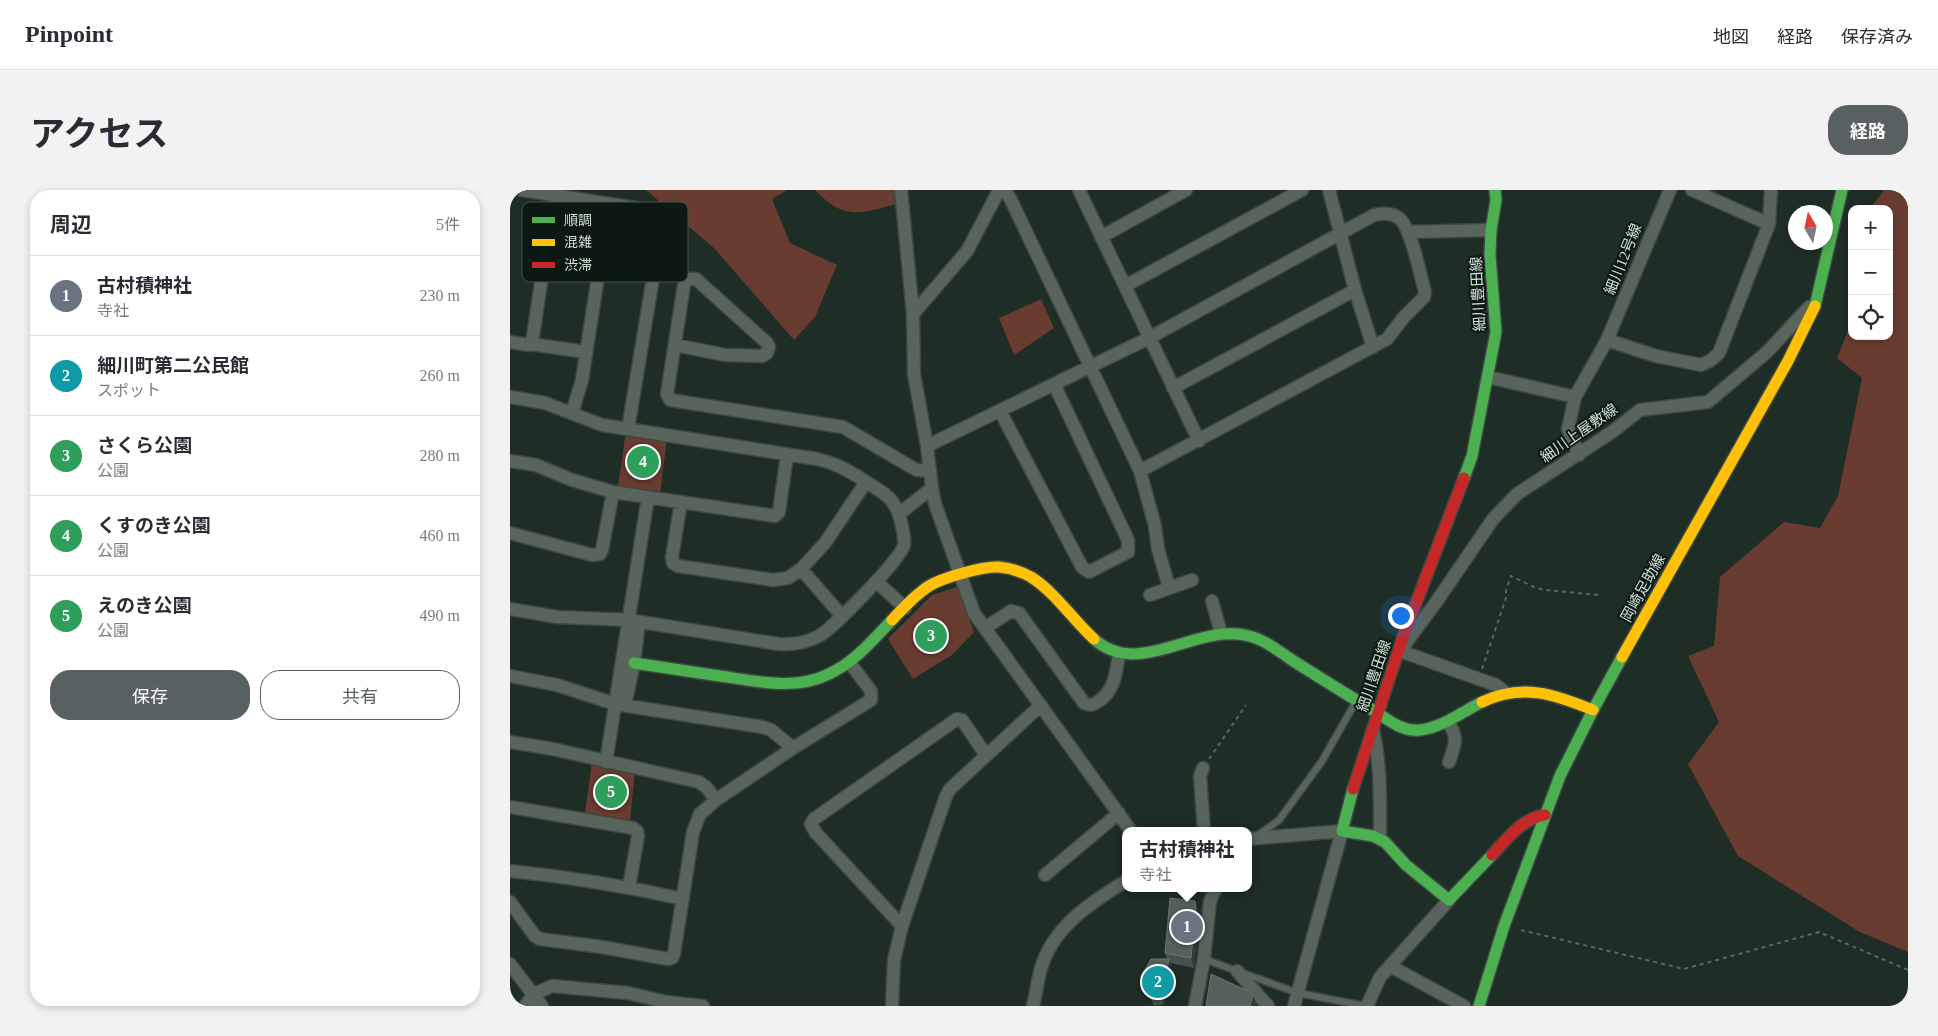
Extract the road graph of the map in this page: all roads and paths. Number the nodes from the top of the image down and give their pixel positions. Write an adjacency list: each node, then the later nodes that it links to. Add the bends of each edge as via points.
1 (522, 190): 13 (street)
2 (901, 190): 29 (street)
3 (1078, 190): 20 (street)
4 (1186, 190): 20 (street)
5 (1302, 190): 26 (street)
6 (1329, 190): 19 (street)
7 (1495, 190): 17 (main road, 細川豊田線)
8 (1670, 190): 31 (street, 細川12号線)
9 (1692, 190): 16 (street)
10 (1771, 190): 16 (street)
11 (1842, 190): 28 (main road, 岡崎足助線)
12 (1014, 194): 29 (street, via 1004,190 996,194 968,251); 37 (street)
13 (554, 195): 14 (street); 15 (street)
14 (553, 202)
15 (598, 202)
16 (1769, 224): 31 (street, via 1718,353 1710,362 1701,364 1656,356)
17 (1491, 230): 18 (street); 38 (main road, 細川豊田線, via 1496,332)
18 (1408, 232): 19 (street, via 1400,219 1381,214); 35 (street, via 1426,292 1387,339)
19 (1341, 234): 27 (street); 30 (street)
20 (1101, 237): 26 (street)
21 (688, 279): 34 (street, via 703,286 767,343 767,353 762,356 725,355)
22 (541, 282): 33 (street)
23 (598, 282): 36 (street)
24 (652, 282): 45 (street)
25 (686, 282): 34 (street)
26 (1125, 286): 30 (street)
27 (1355, 290): 35 (street); 40 (street)
28 (1817, 301): 49 (street, 細川上屋敷線, via 1767,352 1708,402 1640,410); 85 (main road, 岡崎足助線, via 1765,402)
29 (913, 314): 47 (street, via 914,374)
30 (1149, 338): 37 (street); 40 (street)
31 (1607, 340): 42 (street, 細川12号線)
32 (510, 342): 33 (street)
33 (531, 344): 36 (street)
34 (675, 345): 51 (street, via 667,394 670,400 843,427 913,468)
35 (1373, 348): 46 (street)
36 (586, 352): 44 (street)
37 (1090, 367): 39 (street); 52 (street)
38 (1488, 377): 42 (street); 74 (main road, 細川豊田線, via 1472,456)
39 (1054, 384): 43 (street); 43 (street, via 1128,540 1128,552 1089,572 1082,567)
40 (1173, 388): 46 (street)
41 (510, 397): 44 (street, via 535,400)
42 (1575, 397): 49 (street, 細川12号線, via 1568,429)
43 (1000, 411): 47 (street)
44 (572, 413): 45 (street, via 602,425)
45 (628, 429): 48 (street)
46 (1199, 441): 52 (street)
47 (927, 446): 51 (street)
48 (787, 455): 53 (street, via 834,463); 57 (street, via 779,512 775,516)
49 (1579, 455): 74 (street, 細川上屋敷線, via 1517,494 1504,507)
50 (510, 461): 55 (street, via 536,465)
51 (930, 471): 54 (street)
52 (1140, 471): 64 (street)
53 (866, 482): 58 (street, via 889,497); 60 (street, via 825,543)
54 (932, 488): 58 (street); 61 (street)
55 (613, 492): 56 (street); 59 (street, via 600,554 592,555)
56 (648, 497): 57 (street); 71 (street)
57 (681, 502): 60 (street, via 672,557 678,566 774,580 788,578)
58 (899, 514): 63 (street, via 904,546)
59 (510, 533)
60 (801, 569): 70 (street)
61 (960, 575): 68 (main road, via 926,588); 72 (street, via 971,608); 75 (main road, via 998,567 1035,579 1093,640)
62 (1192, 580): 64 (street)
63 (876, 581): 68 (street); 70 (street)
64 (1170, 587): 65 (street)
65 (1150, 595)
66 (1598, 596): 79 (path, via 1536,588 1511,576)
67 (1212, 601): 73 (street)
68 (905, 608): 77 (main road)
69 (510, 609): 71 (street, via 557,617)
70 (842, 616): 71 (street, via 818,636 788,644)
71 (634, 621): 76 (street); 82 (street)
72 (984, 628): 75 (street, via 1011,611 1019,613 1084,703 1089,705 1110,692); 83 (street)
73 (1221, 633): 75 (main road, via 1144,653); 81 (main road, via 1239,632 1263,641)
74 (1400, 651): 79 (street); 86 (main road, 細川豊田線)
75 (1119, 654)
76 (634, 663): 77 (main road, via 790,684 822,678); 82 (street)
77 (850, 663): 90 (street, via 871,691 871,700)
78 (510, 676): 82 (street, via 557,685)
79 (1479, 678): 80 (street)
80 (1506, 693): 85 (main road, via 1554,696); 87 (main road)
81 (1356, 701): 86 (main road); 102 (lane, via 1322,761 1279,820)
82 (620, 704): 90 (street, via 762,727 771,730); 92 (street)
83 (1041, 705): 91 (street); 97 (street)
84 (1246, 705): 94 (path)
85 (1594, 710): 98 (main road, 岡崎足助線, via 1560,776)
86 (1377, 714): 87 (main road, via 1408,730 1431,729); 88 (main road, 細川豊田線)
87 (1448, 722): 93 (street, via 1456,736)
88 (1373, 726): 101 (main road, 細川豊田線); 104 (street, via 1378,750)
89 (510, 742): 92 (street)
90 (793, 748): 95 (street)
91 (986, 755): 113 (street, via 946,796); 113 (street, via 962,720 957,719 811,824)
92 (606, 762): 95 (street, via 699,782)
93 (1449, 762)
94 (1204, 768): 100 (street, via 1200,776)
95 (716, 800): 110 (street, via 700,814 695,824)
96 (510, 807): 108 (street, via 633,828 638,836)
97 (1119, 813): 99 (street); 106 (street)
98 (1545, 816): 111 (main road, via 1536,816 1520,825); 114 (main road, 岡崎足助線)
99 (1128, 827)
100 (1204, 827)
101 (1342, 831): 103 (street); 104 (main road); 120 (street)
102 (1252, 838)
103 (1252, 839)
104 (1380, 839): 111 (main road)
105 (510, 871): 108 (street)
106 (1045, 875)
107 (1122, 884): 126 (street, via 1076,914 1056,938 1040,970)
108 (629, 886): 110 (street)
109 (1214, 892): 115 (street, via 1210,901)
110 (683, 899): 112 (street, via 674,954 668,959 540,939)
111 (1449, 900): 117 (street)
112 (510, 902)
113 (902, 926): 125 (street, via 894,960)
114 (1504, 926): 118 (path, via 1684,969 1818,932); 132 (main road, 岡崎足助線)
115 (1204, 959): 119 (lane); 127 (street)
116 (510, 964): 121 (street)
117 (1390, 966): 130 (street, via 1380,977); 131 (street)
118 (1908, 970)
119 (1236, 971): 120 (lane); 128 (street)
120 (1298, 993): 129 (street); 130 (lane)
121 (534, 994): 122 (street); 123 (street); 124 (street, via 552,986 628,993)
122 (525, 1006)
123 (542, 1006)
124 (703, 1006)
125 (892, 1006)
126 (1033, 1006)
127 (1195, 1006)
128 (1268, 1006)
129 (1294, 1006)
130 (1366, 1006)
131 (1464, 1006)
132 (1479, 1006)

